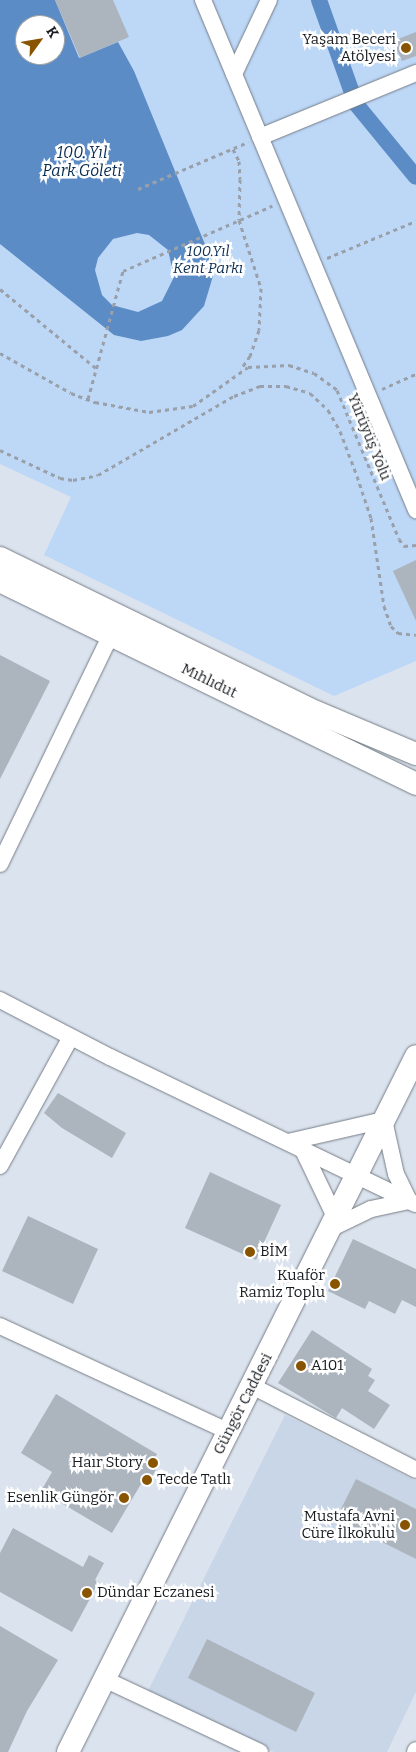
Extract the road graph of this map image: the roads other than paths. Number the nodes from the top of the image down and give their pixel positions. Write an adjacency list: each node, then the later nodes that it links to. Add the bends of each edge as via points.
1 (203, 0): 4 (street)
2 (270, 0): 4 (street)
3 (416, 73): 5 (street)
4 (234, 74): 5 (street)
5 (260, 137): 6 (street)
6 (416, 510)
7 (0, 558): 10 (main road, Mıhlıdut, via 316,712)
8 (0, 581): 9 (main road, Mıhlıdut)
9 (111, 634): 11 (main road, Mıhlıdut); 12 (street)
10 (416, 754)
11 (416, 784)
12 (0, 864)
13 (0, 1000): 14 (street)
14 (71, 1037): 17 (street); 18 (street)
15 (416, 1056): 16 (main road, Güngör Caddesi)
16 (384, 1120): 17 (street); 19 (main road, Güngör Caddesi); 20 (street, via 396,1174)
17 (295, 1145): 19 (street); 21 (street)
18 (0, 1166)
19 (358, 1175): 20 (street); 21 (main road, Güngör Caddesi)
20 (412, 1203): 21 (street, via 371,1209)
21 (333, 1224): 23 (main road, Güngör Caddesi)
22 (0, 1326): 24 (street)
23 (252, 1386): 24 (main road, Güngör Caddesi); 25 (street)
24 (229, 1432): 26 (main road, Güngör Caddesi)
25 (416, 1470)
26 (106, 1680): 27 (main road, Güngör Caddesi); 28 (street)
27 (68, 1752)
28 (260, 1752)

